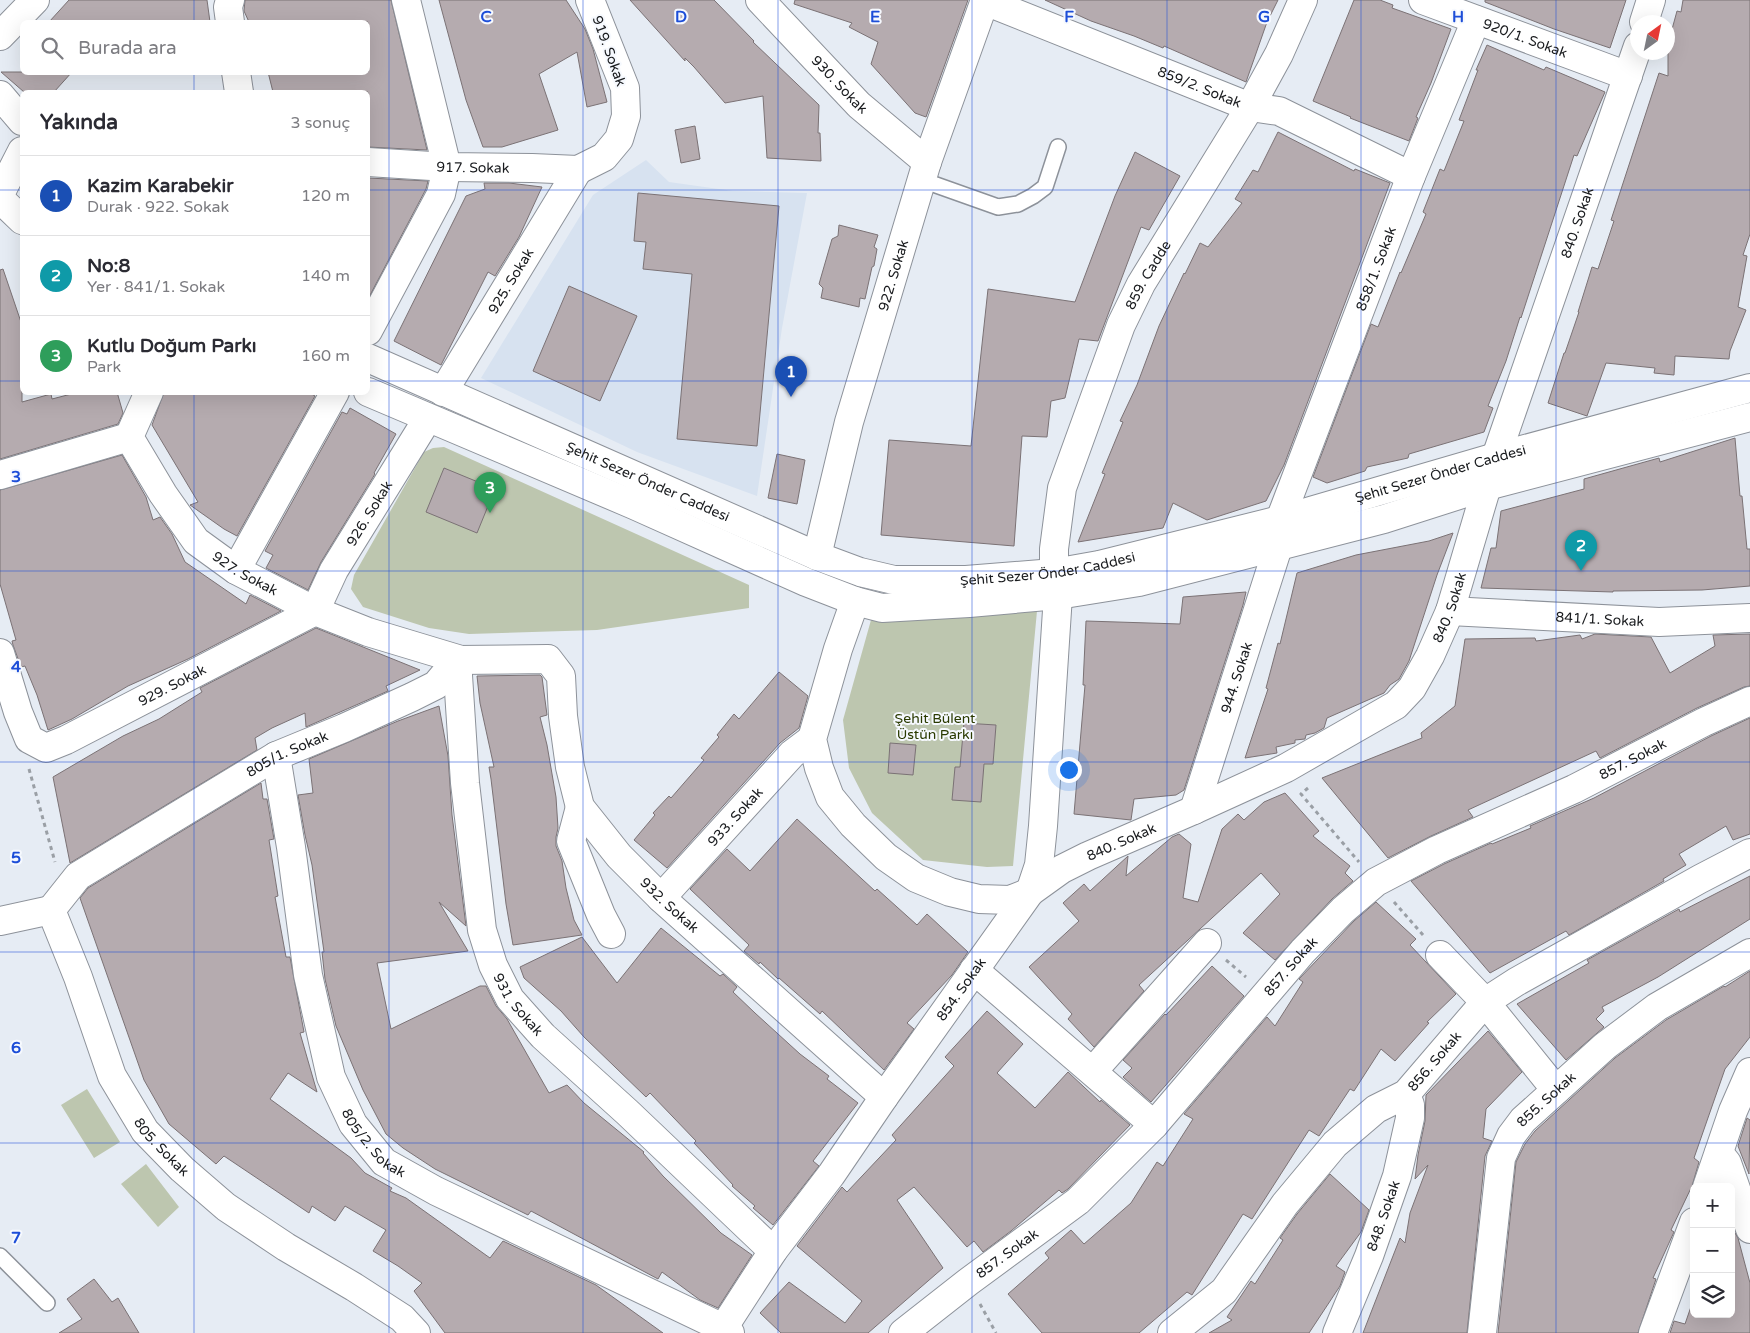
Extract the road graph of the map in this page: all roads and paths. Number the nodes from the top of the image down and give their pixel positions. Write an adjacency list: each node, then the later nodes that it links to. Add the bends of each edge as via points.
1 (230, 0): 10 (street)
2 (406, 0): 22 (street)
3 (590, 0): 23 (street, 919. Sokak, via 624,88 626,116 619,139 604,157)
4 (1303, 0): 17 (street, 859. Cadde)
5 (1423, 0): 11 (street, 920/1. Sokak)
6 (1651, 0): 9 (street)
7 (985, 1): 17 (street, 859/2. Sokak); 24 (street, 922. Sokak)
8 (771, 4): 24 (street, 930. Sokak, via 859,105)
9 (1646, 15)
10 (230, 20)
11 (1476, 20): 14 (street, 920/1. Sokak); 25 (street, 858/1. Sokak)
12 (1633, 60): 14 (street, 840. Sokak)
13 (236, 75): 15 (street)
14 (1628, 76): 39 (street, 840. Sokak)
15 (239, 90)
16 (0, 95): 18 (street)
17 (1250, 107): 25 (street, 859/2. Sokak, via 1279,111); 46 (street, 859. Cadde, via 1140,284 1121,325 1062,488 1054,549)
18 (20, 119)
19 (1058, 147): 24 (lane, via 1045,186 1018,204 998,207)
20 (20, 156): 26 (street)
21 (370, 162): 22 (street, 917. Sokak)
22 (447, 167): 23 (street, 917. Sokak); 29 (street, via 441,194)
23 (578, 170): 32 (street, 925. Sokak)
24 (924, 171): 43 (street, 922. Sokak, via 849,422)
25 (1411, 176): 42 (street, 858/1. Sokak)
26 (0, 197): 27 (street); 28 (street)
27 (20, 206)
28 (20, 218)
29 (370, 327)
30 (370, 359): 32 (street, Şehit Sezer Önder Caddesi)
31 (1750, 388): 39 (street, Şehit Sezer Önder Caddesi)
32 (443, 392): 37 (street, 925. Sokak); 43 (street, Şehit Sezer Önder Caddesi)
33 (370, 393): 37 (street, Şehit Sezer Önder Caddesi)
34 (148, 395): 38 (street)
35 (334, 395): 44 (street)
36 (1750, 417): 41 (street, Şehit Sezer Önder Caddesi)
37 (428, 418): 45 (street, Şehit Sezer Önder Caddesi); 48 (street, 926. Sokak, via 334,570)
38 (129, 437): 40 (street); 44 (street, 927. Sokak, via 196,541)
39 (1496, 456): 41 (street, 840. Sokak); 42 (street, Şehit Sezer Önder Caddesi)
40 (0, 475)
41 (1487, 486): 42 (street, Şehit Sezer Önder Caddesi, via 1384,519); 49 (street, 840. Sokak)
42 (1279, 533): 46 (street, Şehit Sezer Önder Caddesi, via 1099,565); 58 (street, 944. Sokak)
43 (817, 556): 45 (street, 922. Sokak); 46 (street, Şehit Sezer Önder Caddesi, via 894,580)
44 (236, 570): 48 (street, 927. Sokak)
45 (808, 583): 47 (street, Şehit Sezer Önder Caddesi)
46 (1056, 584): 47 (street, Şehit Sezer Önder Caddesi, via 891,608); 60 (street, 854. Sokak, via 1043,826 1039,865)
47 (856, 602): 55 (street, 840. Sokak, via 838,649)
48 (314, 611): 52 (street, 927. Sokak, via 368,632); 54 (street, 929. Sokak, via 66,740 46,748)
49 (1450, 611): 50 (street, 841/1. Sokak, via 1659,622); 58 (street, 840. Sokak, via 1412,688 1396,705 1286,768)
50 (1750, 618)
51 (0, 653): 54 (street)
52 (459, 660): 56 (street, 805/1. Sokak, via 436,685); 57 (street, 932. Sokak, via 548,659 561,676 570,767); 81 (street, 931. Sokak, via 465,783 482,930 493,965 510,999 543,1036)
53 (1750, 701): 69 (street, 857. Sokak, via 1574,789 1437,850 1376,882 1303,951)
54 (29, 739): 62 (path, via 26,762)
55 (812, 739): 60 (street, 840. Sokak, via 830,796 853,825 893,863 916,878 950,892 979,899 1010,900); 61 (street, 933. Sokak, via 792,754)
56 (276, 756): 62 (street, 805/1. Sokak, via 78,876); 84 (street, 805/2. Sokak, via 308,975 331,1077 352,1124 384,1162 436,1191)
57 (580, 807): 61 (street, 932. Sokak, via 619,856); 64 (street, via 571,841)
58 (1194, 810): 60 (street, 840. Sokak, via 1080,860)
59 (1750, 853): 70 (street, 856. Sokak)
60 (1030, 892): 68 (street, 854. Sokak)
61 (661, 898): 75 (street, 932. Sokak)
62 (57, 901): 63 (street); 85 (street, 805. Sokak, via 78,977 112,1076 145,1131 226,1207 402,1318)
63 (0, 921)
64 (611, 934)
65 (1207, 944): 69 (path); 71 (street)
66 (1750, 953): 73 (street, 855. Sokak, via 1657,1007 1605,1046)
67 (1440, 955): 70 (street)
68 (974, 970): 71 (street); 75 (street, 854. Sokak)
69 (1266, 995): 76 (street, 857. Sokak)
70 (1485, 1002): 73 (street); 74 (street, 856. Sokak)
71 (1092, 1071): 76 (street)
72 (1750, 1072): 77 (street)
73 (1556, 1090): 89 (street, 855. Sokak, via 1523,1120 1501,1158)
74 (1406, 1094): 87 (street, 856. Sokak, via 1376,1109 1335,1144 1285,1204 1224,1291); 88 (street, 848. Sokak, via 1410,1118 1397,1176)
75 (884, 1097): 81 (street, 854. Sokak, via 831,1175)
76 (1154, 1125): 86 (street, 857. Sokak, via 1078,1201)
77 (1719, 1153): 78 (street); 80 (street, via 1728,1163)
78 (1708, 1183)
79 (1692, 1228): 90 (street)
80 (1750, 1229)
81 (773, 1251): 84 (street, 854. Sokak)
82 (0, 1256): 83 (lane)
83 (47, 1302)
84 (725, 1331)
85 (416, 1333)
86 (903, 1333)
87 (1172, 1333)
88 (1337, 1333)
89 (1482, 1333)
90 (1653, 1333)

